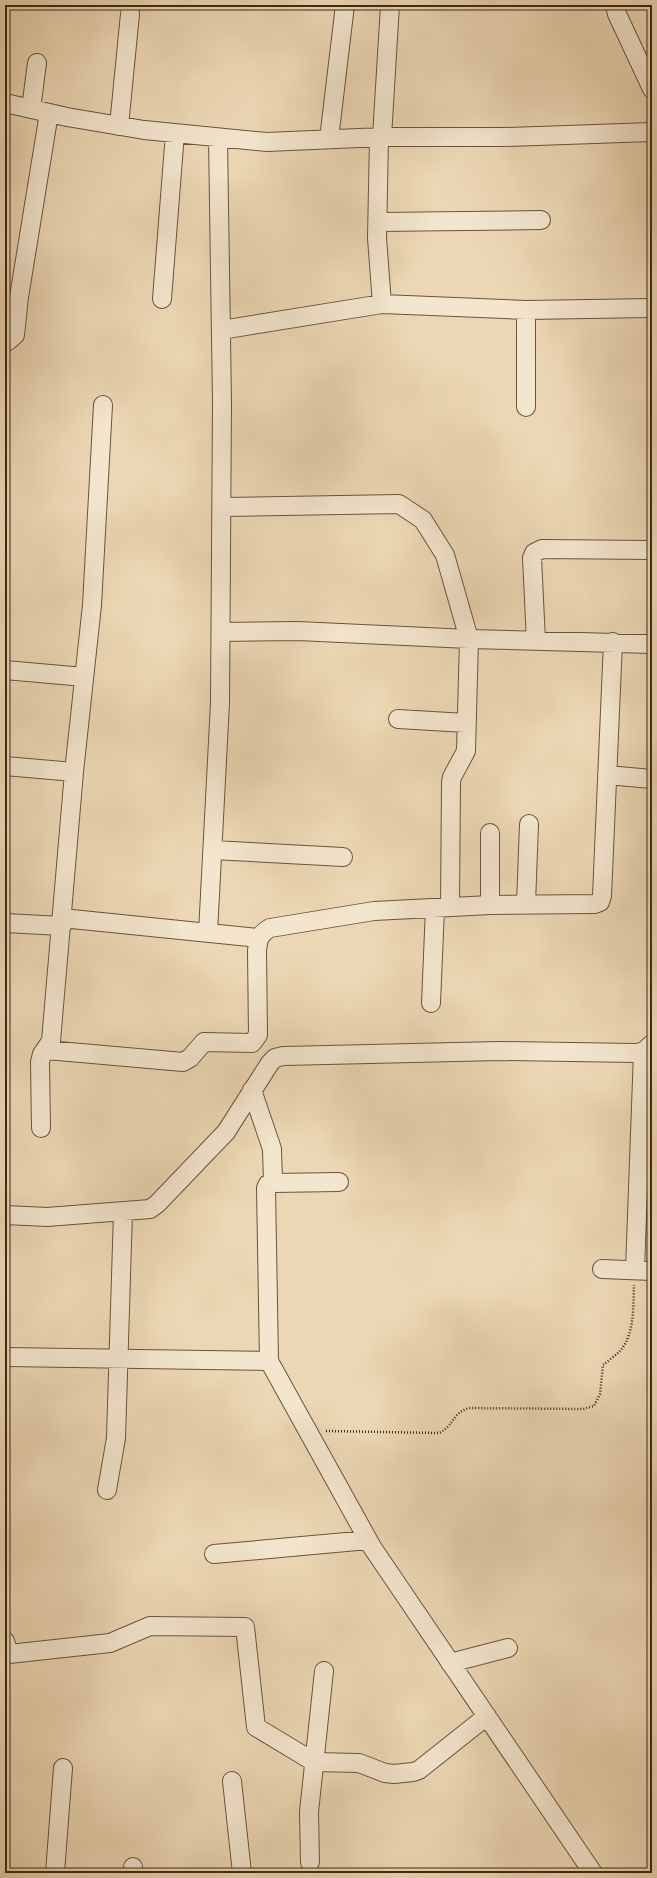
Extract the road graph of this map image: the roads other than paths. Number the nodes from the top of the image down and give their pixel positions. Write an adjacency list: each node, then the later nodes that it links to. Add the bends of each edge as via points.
1 (345, 5): 15 (street)
2 (390, 5): 13 (street)
3 (615, 5): 6 (street)
4 (130, 14): 10 (street)
5 (37, 63): 8 (street)
6 (652, 89)
7 (5, 103): 8 (street)
8 (31, 109): 9 (street)
9 (49, 113): 10 (street); 23 (street, via 15,336)
10 (119, 126): 12 (street)
11 (652, 132): 13 (street, via 505,137)
12 (175, 133): 14 (street); 18 (street)
13 (381, 137): 15 (street); 17 (street)
14 (218, 138): 15 (street, via 267,142); 22 (street)
15 (329, 140)
16 (541, 220): 17 (street)
17 (378, 222): 19 (street)
18 (162, 299)
19 (382, 304): 21 (street); 22 (street)
20 (652, 308): 21 (street)
21 (526, 310): 25 (street)
22 (221, 330): 26 (street)
23 (5, 342)
24 (103, 405): 34 (street, via 92,605)
25 (526, 406)
26 (222, 507): 28 (street); 29 (street, via 399,504 423,520 445,555)
27 (652, 550): 30 (street, via 542,549 534,553 532,558)
28 (221, 632): 29 (street, via 298,631); 43 (street)
29 (469, 639): 30 (street); 36 (street)
30 (536, 641): 31 (street)
31 (613, 642): 32 (street); 39 (street)
32 (652, 644)
33 (5, 670): 34 (street)
34 (84, 677): 38 (street)
35 (398, 719): 36 (street)
36 (466, 724): 47 (street, via 465,754 451,782)
37 (5, 766): 38 (street)
38 (74, 772): 48 (street)
39 (607, 775): 40 (street); 45 (street, via 600,902)
40 (652, 779)
41 (529, 824): 45 (street)
42 (490, 833): 46 (street)
43 (213, 850): 44 (street); 50 (street)
44 (343, 857)
45 (526, 904): 46 (street)
46 (490, 905): 47 (street)
47 (443, 908): 51 (street, via 374,911 270,928); 52 (street)
48 (62, 922): 49 (street); 50 (street); 55 (street, via 51,1041)
49 (5, 924)
50 (208, 933): 51 (street)
51 (258, 938): 53 (street)
52 (431, 1003)
53 (256, 1040): 55 (street, via 252,1043 204,1042 183,1062); 56 (street)
54 (648, 1048): 56 (street, via 283,1056); 61 (street)
55 (47, 1050): 58 (street, via 42,1054 40,1062)
56 (272, 1061): 57 (street)
57 (252, 1090): 60 (street, via 272,1149); 62 (street, via 226,1132 157,1204 150,1209)
58 (41, 1128)
59 (339, 1182): 60 (street)
60 (273, 1183): 68 (street, via 268,1184 266,1188)
61 (645, 1189): 65 (street)
62 (123, 1212): 63 (street, via 47,1217); 67 (street)
63 (5, 1214)
64 (602, 1269): 65 (street)
65 (644, 1271)
66 (5, 1357): 67 (street)
67 (118, 1359): 68 (street); 69 (street, via 116,1438)
68 (269, 1361): 70 (street)
69 (107, 1490)
70 (368, 1540): 71 (street); 74 (street)
71 (214, 1554)
72 (5, 1641): 77 (street, via 9,1654 110,1643 150,1626 245,1626 256,1727)
73 (508, 1648): 74 (street)
74 (450, 1663): 76 (street)
75 (324, 1671): 77 (street)
76 (487, 1716): 77 (street, via 419,1770 413,1772 385,1773 359,1763); 83 (street)
77 (314, 1762): 80 (street, via 309,1812)
78 (63, 1768): 81 (street)
79 (232, 1781): 82 (street)
80 (310, 1862)
81 (55, 1873)
82 (242, 1873)
83 (593, 1873)

